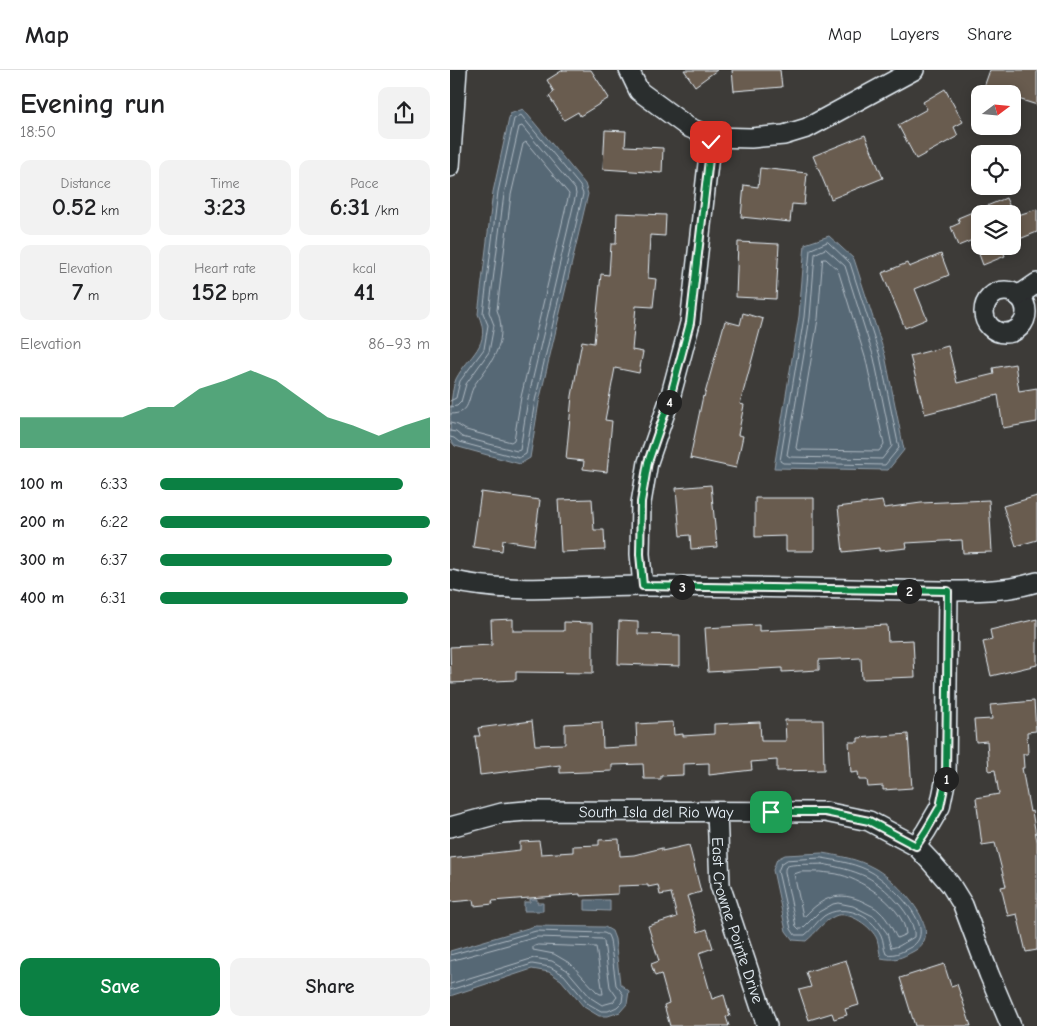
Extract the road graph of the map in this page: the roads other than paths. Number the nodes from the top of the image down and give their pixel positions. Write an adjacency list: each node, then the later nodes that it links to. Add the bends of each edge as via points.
1 (457, 70): 5 (street)
2 (629, 70): 4 (street, via 639,91 688,127)
3 (914, 70): 4 (street, via 807,128 784,135)
4 (712, 137): 10 (street, via 690,323 670,398 648,462 641,502)
5 (450, 168)
6 (1037, 283): 7 (street)
7 (1018, 296)
8 (450, 580): 10 (street, via 499,588)
9 (1037, 582): 11 (street, via 993,590)
10 (643, 586): 11 (street)
11 (948, 591): 14 (street, via 946,778 940,807)
12 (717, 812): 13 (street, South Isla del Rio Way, via 526,811); 14 (street, South Isla del Rio Way, via 825,812 869,821); 15 (street, East Crowne Pointe Drive, via 720,885)
13 (451, 825)
14 (916, 846): 16 (street, via 950,884 963,905)
15 (767, 1026)
16 (1011, 1026)

